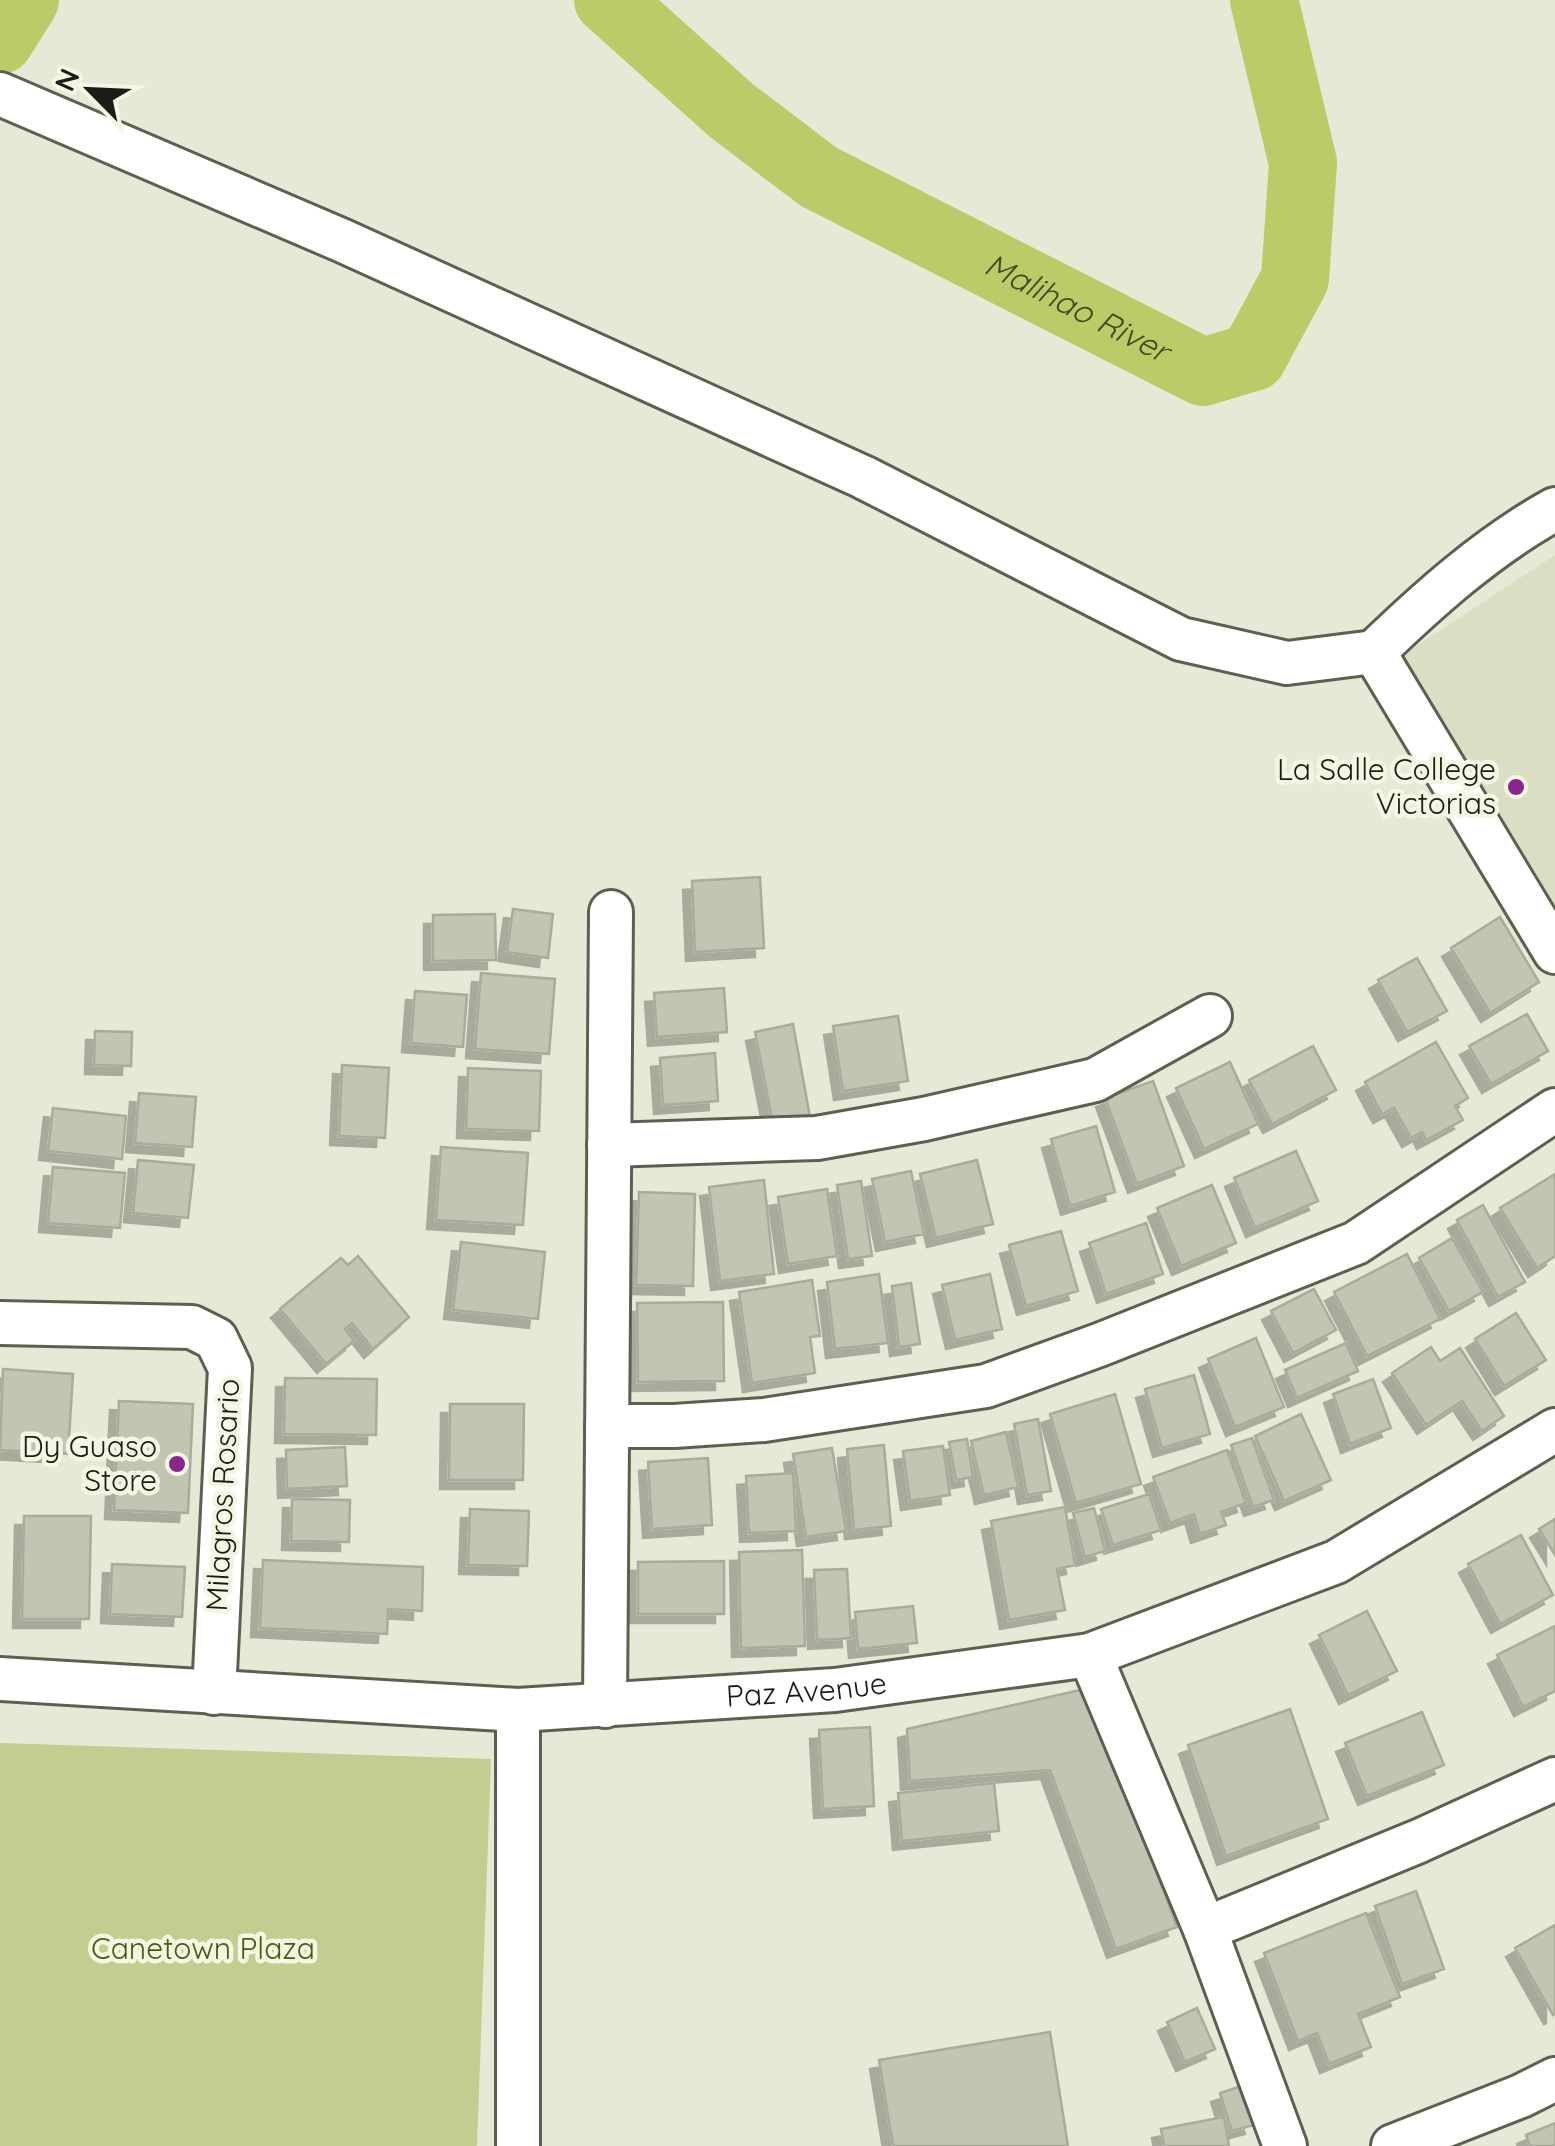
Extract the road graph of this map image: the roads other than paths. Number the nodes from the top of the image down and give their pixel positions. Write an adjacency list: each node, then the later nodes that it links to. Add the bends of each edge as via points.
1 (0, 94): 3 (street, via 864,477 1182,638 1287,663)
2 (1555, 509): 3 (street, via 1513,532)
3 (1374, 652): 5 (street)
4 (610, 912): 8 (street)
5 (1555, 952)
6 (1210, 1016): 8 (street, via 1095,1080 924,1119 816,1138)
7 (1555, 1110): 10 (street, via 1356,1242 986,1386 764,1420)
8 (609, 1146): 10 (street)
9 (0, 1323): 14 (street, Milagros Rosario, via 192,1327 216,1339 230,1368)
10 (607, 1426): 15 (street)
11 (1555, 1430): 12 (street, Paz Avenue, via 1336,1562)
12 (1090, 1655): 15 (street, Paz Avenue, via 835,1690); 18 (street)
13 (0, 1679): 14 (street, Paz Avenue)
14 (214, 1692): 16 (street, Paz Avenue)
15 (605, 1706): 16 (street, Paz Avenue)
16 (518, 1710): 20 (street)
17 (1555, 1778): 18 (street)
18 (1205, 1929): 21 (street)
19 (1555, 2079): 22 (street)
20 (518, 2146)
21 (1286, 2146)
22 (1393, 2146)

